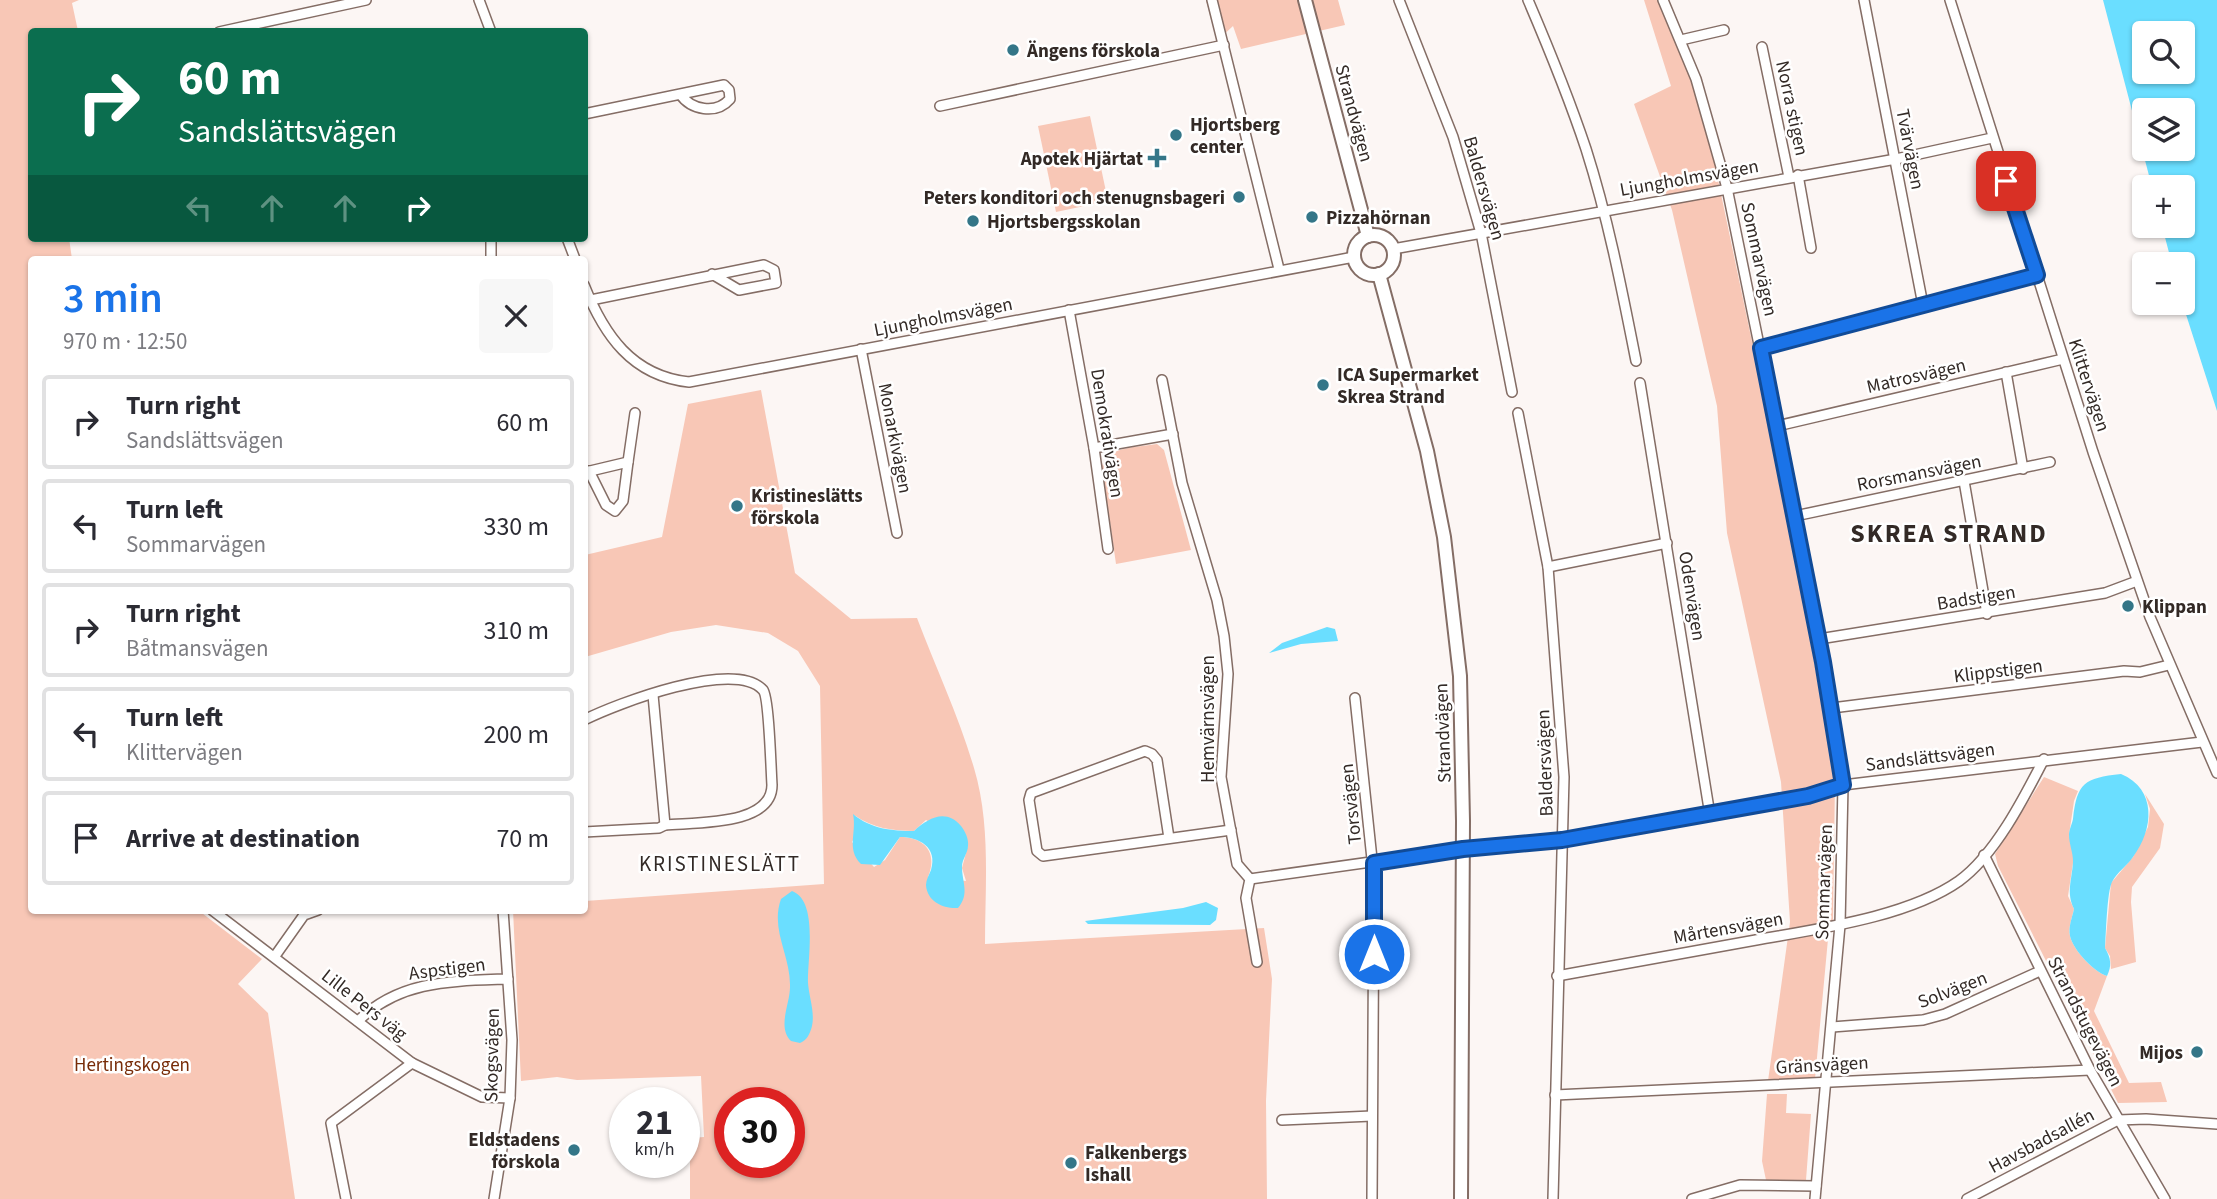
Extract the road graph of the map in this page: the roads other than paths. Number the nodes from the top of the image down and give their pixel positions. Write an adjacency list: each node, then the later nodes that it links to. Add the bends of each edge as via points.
1 (366, 0): 10 (street)
2 (479, 0): 11 (street)
3 (1212, 0): 14 (street)
4 (1305, 0): 25 (street, Strandvägen)
5 (1399, 0): 24 (street, Baldersvägen, via 1452,137)
6 (1528, 0): 23 (street, via 1556,66)
7 (1663, 0): 13 (street, Sommarvägen)
8 (1864, 0): 20 (street, Tvärvägen)
9 (1950, 0): 19 (street, Klittervägen)
10 (237, 28)
11 (490, 28)
12 (1724, 30): 13 (street)
13 (1681, 40): 22 (street, Sommarvägen)
14 (1224, 45): 17 (street); 29 (street)
15 (1762, 47): 21 (street, Norra stigen)
16 (680, 94): 16 (street, via 724,85 730,99 725,105 701,109 686,103); 18 (street)
17 (940, 106)
18 (588, 113)
19 (1992, 138): 20 (street, Ljungholmsvägen); 32 (street, Klittervägen)
20 (1896, 159): 21 (street, Ljungholmsvägen); 35 (street, Tvärvägen)
21 (1794, 176): 22 (street, Ljungholmsvägen); 26 (street, Norra stigen)
22 (1727, 188): 23 (street, Ljungholmsvägen); 37 (street, Sommarvägen)
23 (1604, 210): 24 (street, Ljungholmsvägen); 40 (street)
24 (1481, 233): 27 (street, Ljungholmsvägen); 44 (street, Baldersvägen)
25 (1368, 236): 27 (street, via 1383,237); 28 (street, via 1356,246)
26 (1811, 247)
27 (1393, 249): 31 (street, via 1391,264)
28 (1354, 257): 29 (street, Ljungholmsvägen); 31 (street, via 1363,271)
29 (1279, 269): 36 (street, Ljungholmsvägen)
30 (712, 274): 30 (street, via 739,290 776,283 774,270 764,265); 33 (street)
31 (1379, 274): 79 (street, Strandvägen, via 1417,408 1444,537 1460,676)
32 (2037, 275): 35 (street); 39 (street, Klittervägen)
33 (588, 300)
34 (588, 302): 38 (street, Ljungholmsvägen, via 632,361 678,381)
35 (1923, 305): 37 (street)
36 (1069, 310): 38 (street, Ljungholmsvägen); 49 (street, Demokrativägen)
37 (1761, 348): 47 (street, Sommarvägen)
38 (861, 349): 57 (street, Monarkivägen)
39 (2063, 359): 41 (street, Matrosvägen); 61 (street, Klittervägen)
40 (1636, 362)
41 (2006, 372): 47 (street, Matrosvägen); 52 (street)
42 (1162, 380): 48 (street, Hemvärnsvägen)
43 (1640, 383): 58 (street, Odenvägen)
44 (1512, 392)
45 (635, 412): 50 (street)
46 (1518, 413): 60 (street, Baldersvägen)
47 (1777, 426): 56 (street, Sommarvägen)
48 (1172, 434): 49 (street); 75 (street, Hemvärnsvägen, via 1224,636 1228,674 1221,762)
49 (1094, 448): 59 (street, Demokrativägen)
50 (628, 462): 53 (street); 54 (street, via 623,501 615,511 606,505)
51 (2050, 462): 52 (street, Rorsmansvägen)
52 (2023, 469): 55 (street, Rorsmansvägen)
53 (588, 471)
54 (588, 473)
55 (1964, 481): 56 (street, Rorsmansvägen); 62 (street)
56 (1794, 516): 63 (street, Sommarvägen)
57 (897, 533)
58 (1667, 544): 60 (street); 73 (street, Odenvägen)
59 (1108, 549)
60 (1548, 567): 78 (street, Baldersvägen, via 1564,777)
61 (2137, 581): 62 (street, Badstigen, via 2105,593); 64 (street, Klittervägen)
62 (1987, 614): 63 (street, Badstigen)
63 (1819, 639): 67 (street, Sommarvägen)
64 (2169, 665): 67 (street, Klippstigen); 69 (street, Klittervägen)
65 (653, 695): 68 (street); 74 (street); 74 (street, via 721,678 755,685 766,696 769,802 742,816)
66 (1355, 698): 81 (street, Torsvägen)
67 (1832, 708): 72 (street, Sommarvägen)
68 (588, 718)
69 (2202, 742): 70 (street, Sandslättsvägen); 71 (street, Klittervägen)
70 (2044, 760): 72 (street, Sandslättsvägen); 80 (street, Mårtensvägen)
71 (2217, 774)
72 (1843, 785): 73 (street, Sandslättsvägen); 86 (street, Sommarvägen)
73 (1710, 815): 78 (street, Sandslättsvägen)
74 (665, 825): 76 (street)
75 (1231, 830): 77 (street); 82 (street, Hemvärnsvägen, via 1237,864)
76 (588, 832)
77 (1169, 838): 77 (street, via 1043,856 1037,851 1031,793 1145,751 1157,760)
78 (1562, 840): 79 (street, Sandslättsvägen); 90 (street, Baldersvägen)
79 (1463, 849): 81 (street, Sandslättsvägen); 107 (street, Strandvägen)
80 (1984, 855): 86 (street, Mårtensvägen, via 1942,891); 89 (street, Strandstugevägen)
81 (1374, 863): 82 (street, Sandslättsvägen); 99 (street, Torsvägen)
82 (1250, 879): 88 (street, Hemvärnsvägen, via 1246,898)
83 (217, 914): 87 (street, Lille Pers väg)
84 (307, 914): 87 (street)
85 (503, 914): 91 (street, Skogsvägen)
86 (1840, 925): 90 (street, Mårtensvägen); 93 (street, Sommarvägen)
87 (275, 956): 92 (street, Lille Pers väg)
88 (1257, 962)
89 (2040, 971): 93 (street, Solvägen, via 1923,1020); 95 (street, Strandstugevägen)
90 (1557, 976): 97 (street, Baldersvägen)
91 (508, 979): 92 (street, Aspstigen, via 446,983 397,993 374,1005); 98 (street, Skogsvägen)
92 (358, 1021): 94 (street, Lille Pers väg)
93 (1832, 1027): 96 (street, Sommarvägen)
94 (412, 1063): 98 (street, Lille Pers väg, via 482,1097); 104 (street, via 331,1123)
95 (2090, 1070): 96 (street, Gränsvägen); 101 (street, Strandstugevägen)
96 (1826, 1082): 97 (street, Gränsvägen); 103 (street, Sommarvägen)
97 (1555, 1096): 108 (street, Baldersvägen)
98 (510, 1098): 105 (street, Skogsvägen)
99 (1373, 1116): 100 (street); 106 (street, Torsvägen)
100 (1282, 1120)
101 (2119, 1120): 102 (street, Havsbadsallén); 111 (street, Havsbadsallén); 112 (street, Strandstugevägen)
102 (2217, 1124)
103 (1816, 1186): 109 (street, via 1740,1185); 110 (street, Sommarvägen)
104 (346, 1199)
105 (494, 1199)
106 (1372, 1199)
107 (1461, 1199)
108 (1553, 1199)
109 (1692, 1199)
110 (1815, 1199)
111 (1967, 1199)
112 (2165, 1199)

